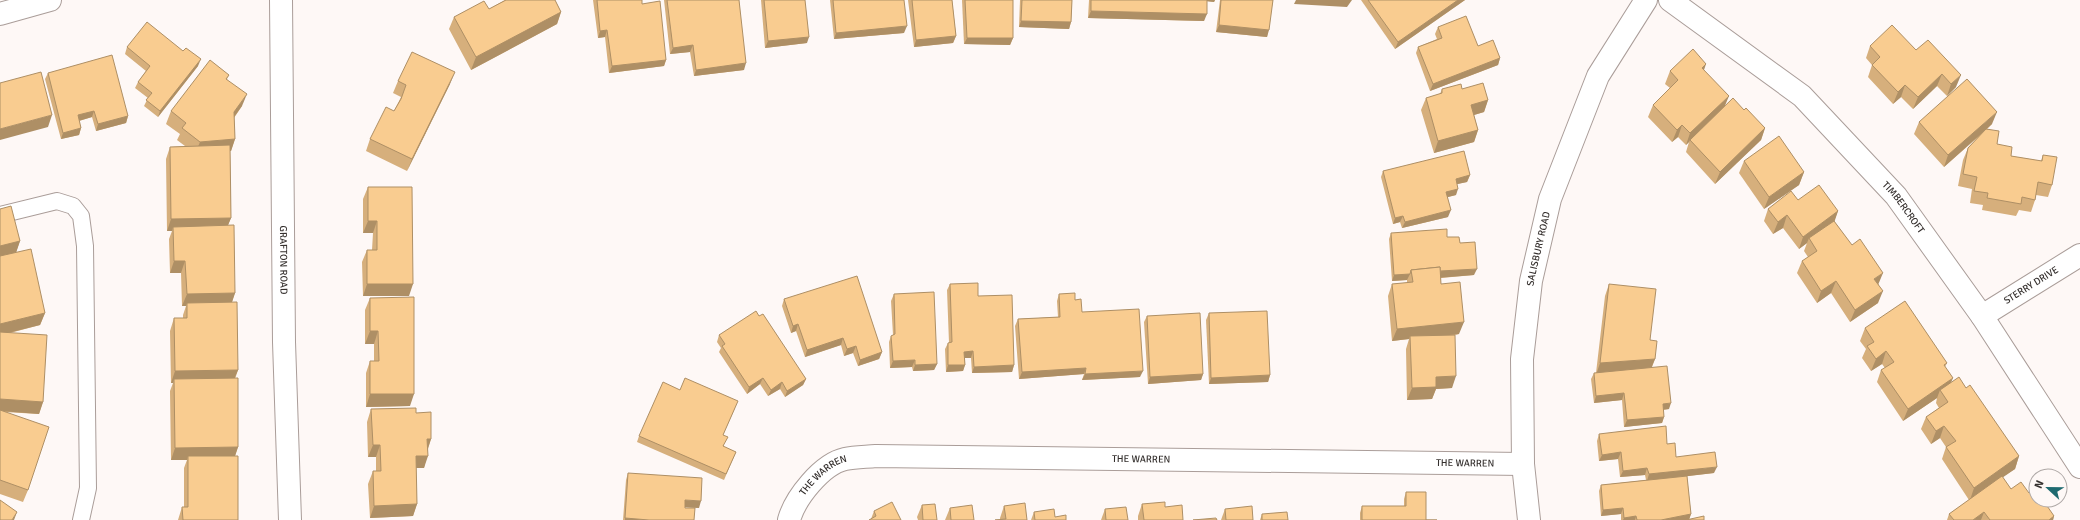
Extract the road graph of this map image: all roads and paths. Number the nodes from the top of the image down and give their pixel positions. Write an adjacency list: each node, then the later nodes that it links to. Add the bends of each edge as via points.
1 (50, 0): 5 (street)
2 (281, 0): 12 (street, GRAFTON ROAD, via 284,342)
3 (1646, 0): 9 (street, SALISBURY ROAD, via 1598,76 1550,199 1531,281 1522,359)
4 (1670, 0): 8 (street, TIMBERCROFT, via 1802,96 1896,196)
5 (0, 14)
6 (0, 215): 11 (lane, via 57,201 73,206 81,216 85,246 88,488)
7 (2080, 255): 8 (street, STERRY DRIVE)
8 (1982, 316): 10 (street, TIMBERCROFT)
9 (1523, 464): 13 (street, THE WARREN, via 876,456 844,459 817,475 793,507); 14 (street, SALISBURY ROAD)
10 (2080, 467)
11 (82, 520)
12 (290, 520)
13 (789, 520)
14 (1529, 520)

